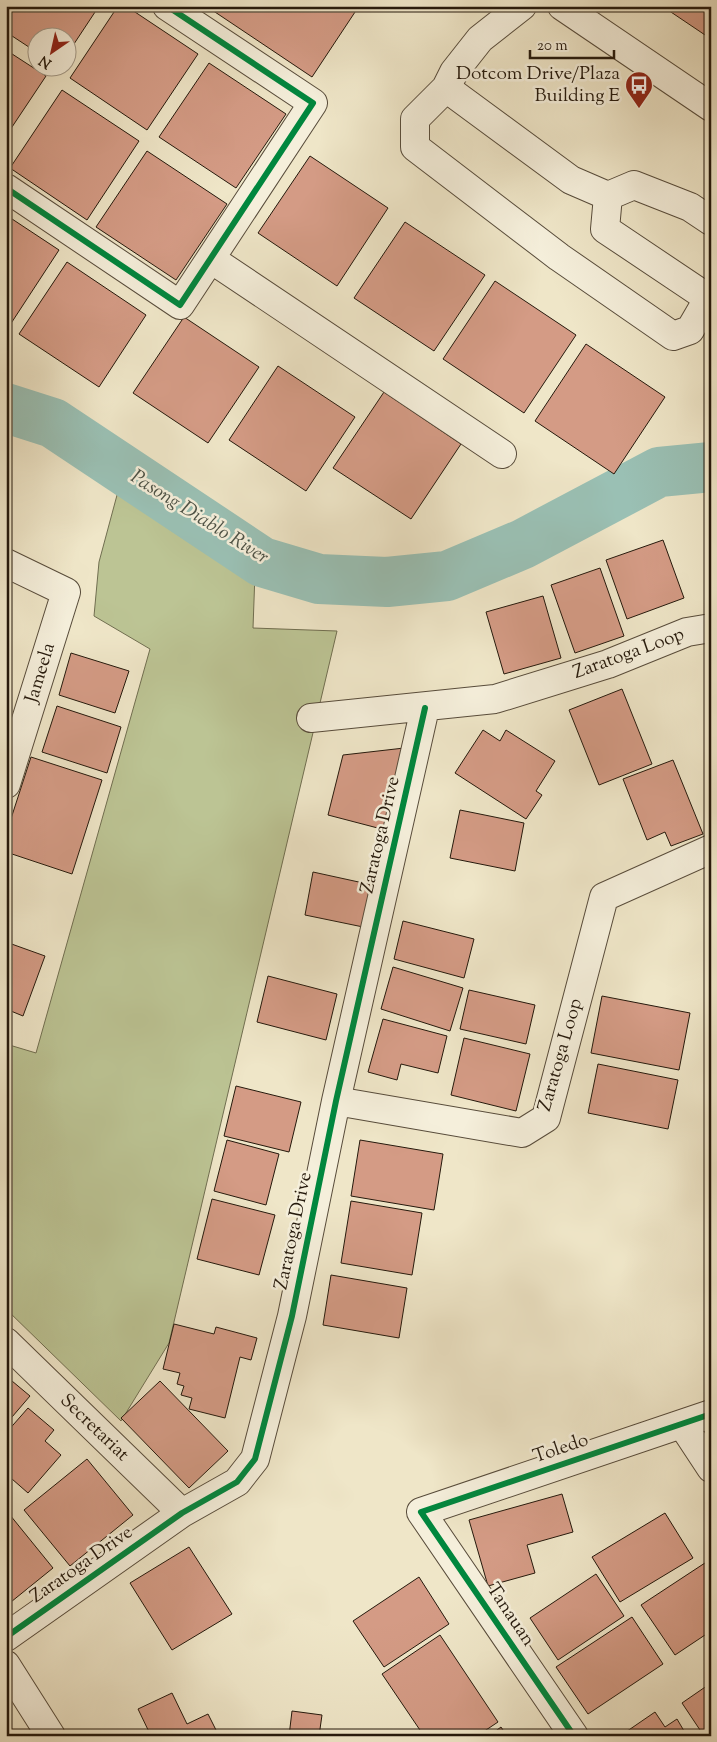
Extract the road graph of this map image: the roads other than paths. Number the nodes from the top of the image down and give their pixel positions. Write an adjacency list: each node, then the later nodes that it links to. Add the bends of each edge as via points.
1 (167, 6): 9 (street, via 313,103)
2 (522, 6): 4 (street, via 480,39 454,72)
3 (562, 6): 5 (street)
4 (446, 88): 7 (street, via 571,180); 10 (street, via 415,119 415,147 559,257 673,336 690,330)
5 (711, 106)
6 (6, 188): 9 (street, via 180,305)
7 (608, 196): 8 (street, via 634,184 690,207); 10 (street, via 605,229)
8 (711, 221)
9 (211, 260): 11 (street)
10 (709, 299)
11 (502, 454)
12 (6, 563): 16 (street, Jameela, via 66,592)
13 (711, 628): 14 (street, Zaratoga Loop, via 687,632 608,664 495,699)
14 (425, 708): 15 (street, Zaratoga Loop); 18 (street, Zaratoga Drive)
15 (311, 718)
16 (6, 784)
17 (711, 848): 18 (street, Zaratoga Loop, via 604,897 546,1118 522,1133)
18 (336, 1101): 24 (street, Zaratoga Drive, via 292,1316 255,1459 237,1482)
19 (6, 1342): 24 (street, Secretariat)
20 (711, 1414): 21 (street, Toledo)
21 (682, 1424): 22 (street); 23 (street, Toledo)
22 (711, 1468)
23 (421, 1512): 28 (street, Tanauan)
24 (182, 1513): 25 (street, Zaratoga Drive)
25 (6, 1637)
26 (6, 1665): 27 (street)
27 (51, 1736)
28 (574, 1736)

